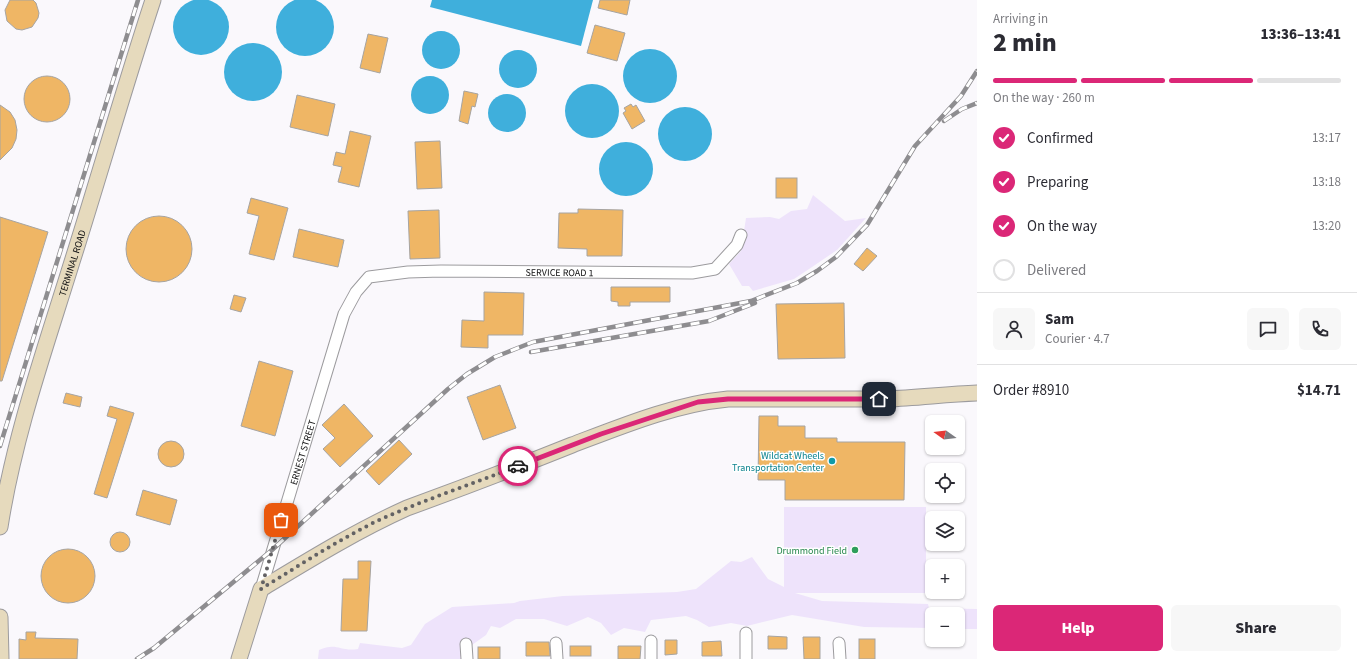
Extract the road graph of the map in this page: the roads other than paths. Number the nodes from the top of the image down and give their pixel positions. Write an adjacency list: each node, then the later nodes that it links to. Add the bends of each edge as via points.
1 (153, 0): 5 (street, TERMINAL ROAD, via 29,396 12,463)
2 (739, 240): 3 (street, SERVICE ROAD 1, via 715,269 692,273 441,271)
3 (372, 276): 6 (street, ERNEST STREET, via 363,282 344,314)
4 (977, 393): 6 (street, via 938,394 902,399 728,399 698,402 601,434 407,508 352,534)
5 (0, 527)
6 (261, 589): 14 (street, ERNEST STREET)
7 (0, 617): 13 (street)
8 (746, 633): 18 (street)
9 (651, 641): 17 (street)
10 (556, 643): 16 (street)
11 (840, 643): 19 (street)
12 (466, 644): 15 (street)
13 (1, 659)
14 (239, 659)
15 (467, 659)
16 (556, 659)
17 (651, 659)
18 (746, 659)
19 (840, 659)

